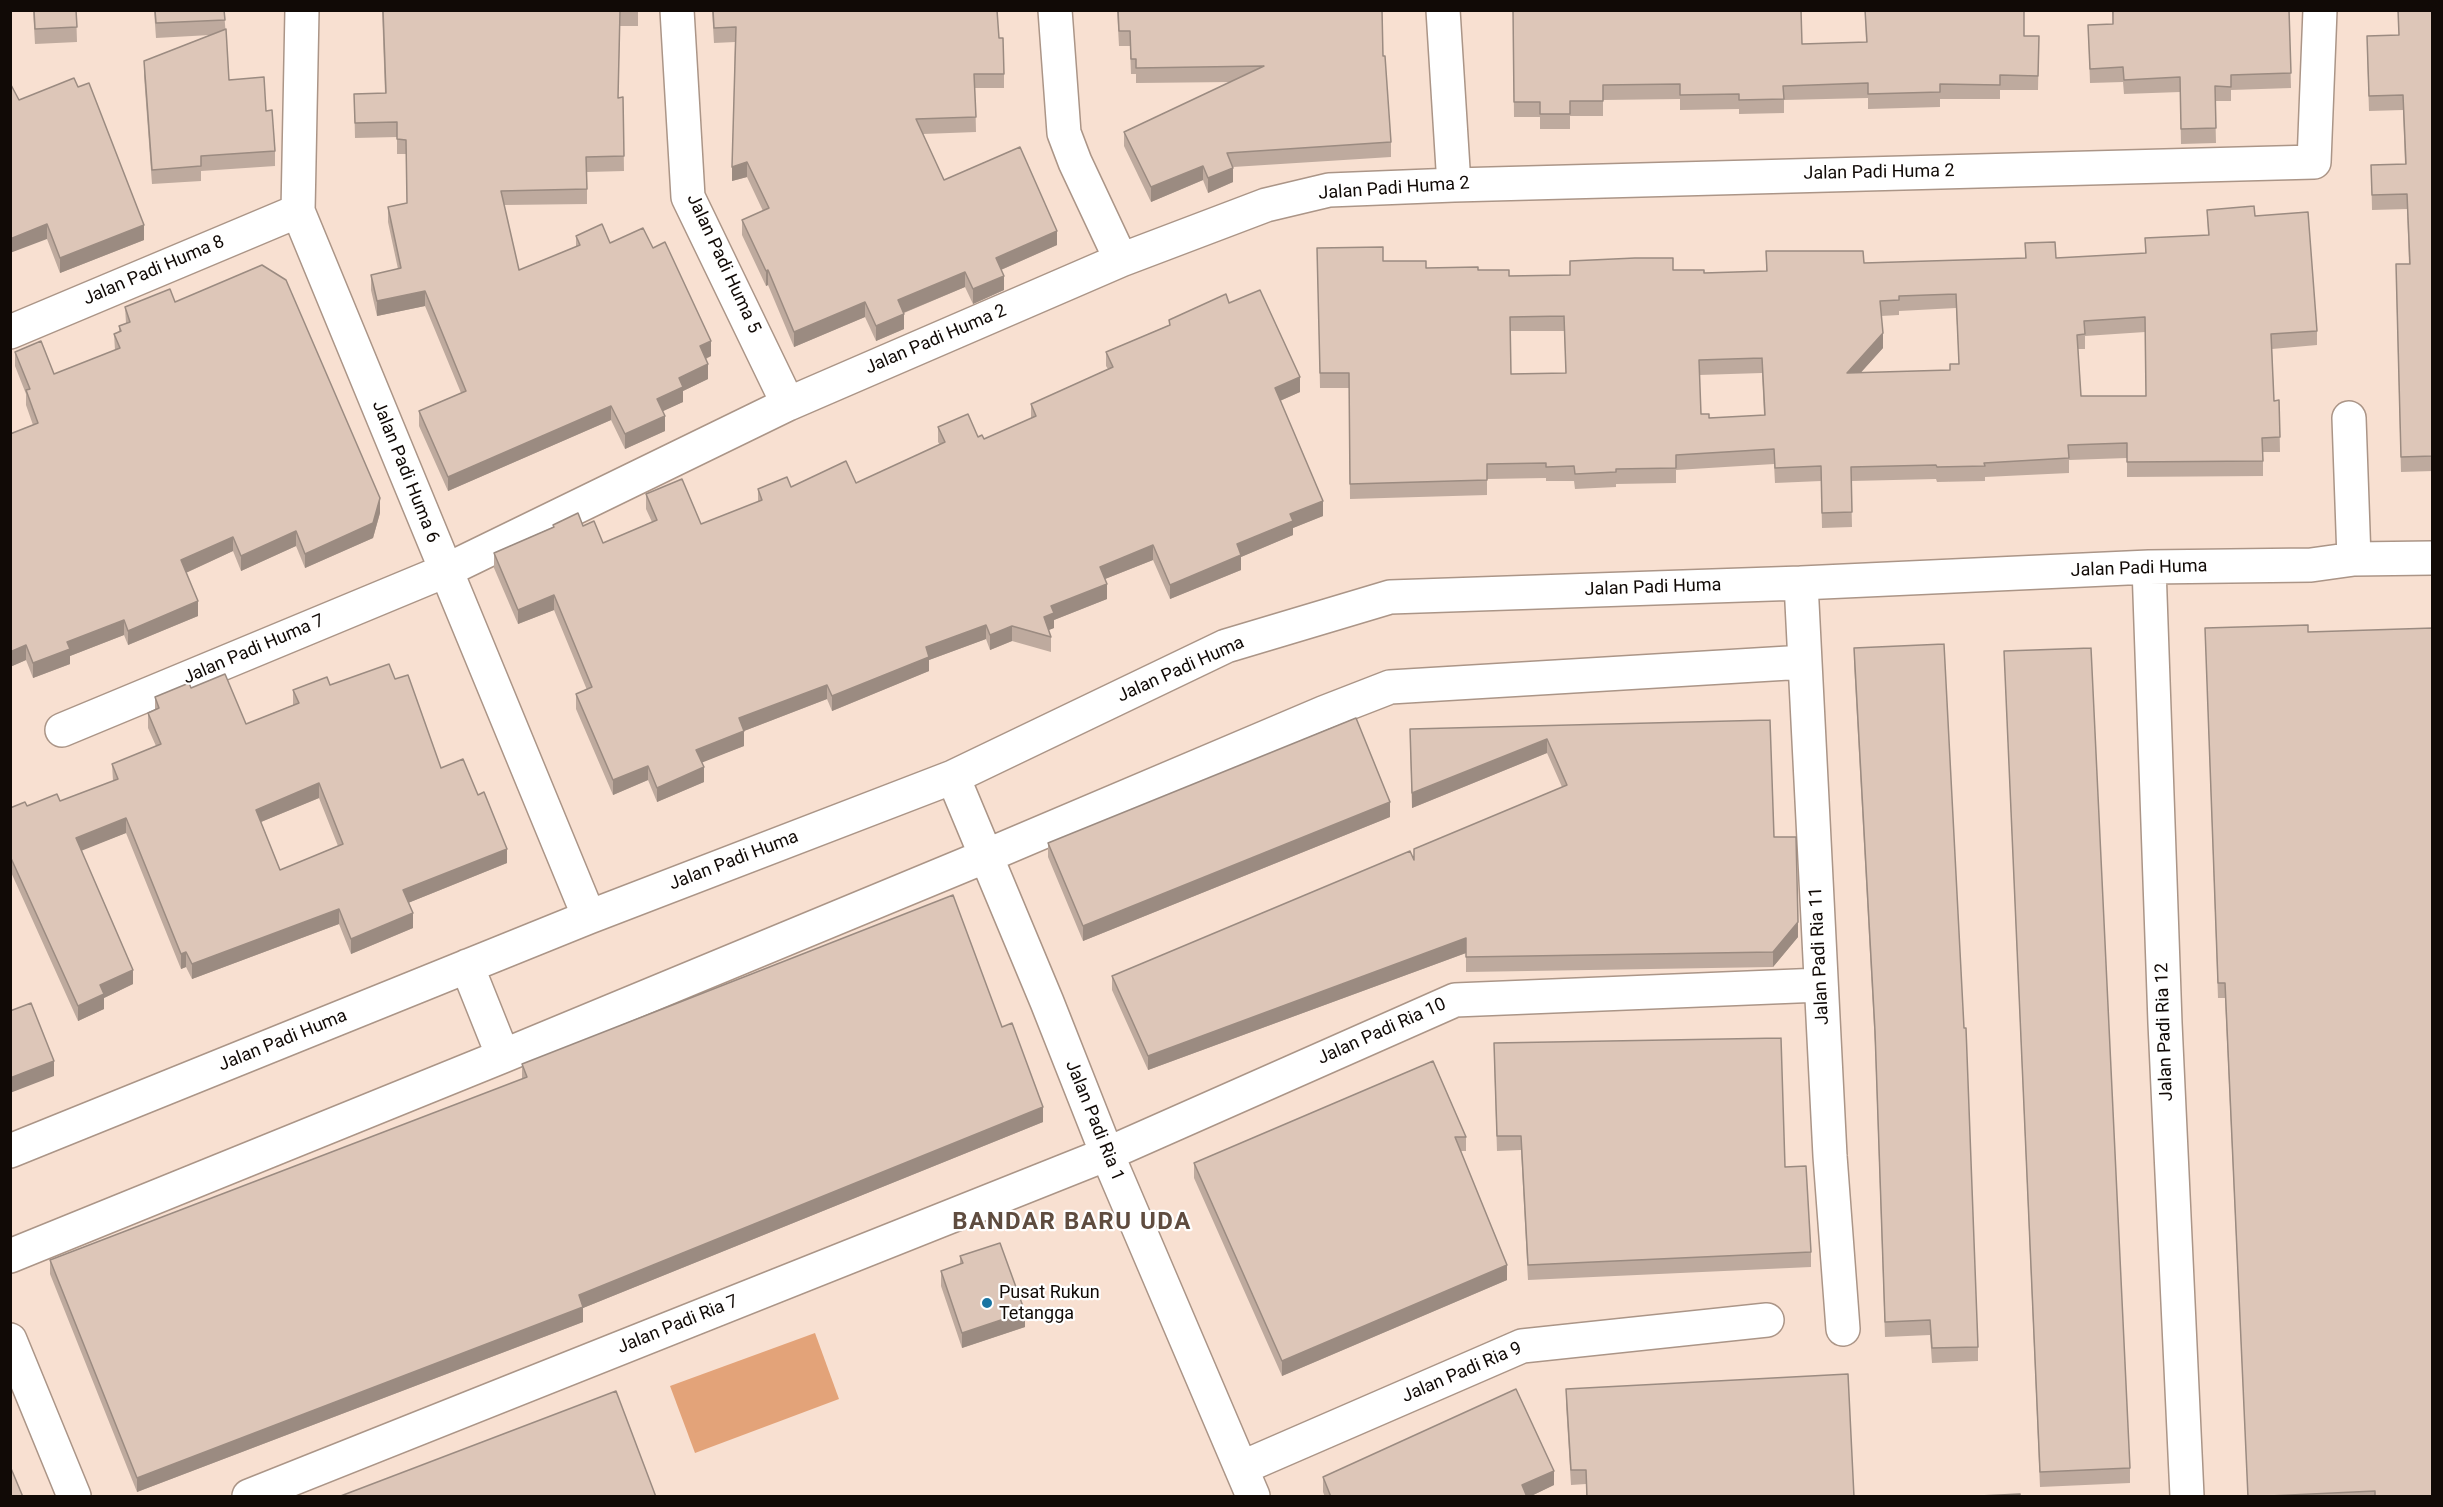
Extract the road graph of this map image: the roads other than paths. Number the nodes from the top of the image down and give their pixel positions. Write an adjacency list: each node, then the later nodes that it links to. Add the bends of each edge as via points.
1 (302, 10): 7 (street, Jalan Padi Huma 6)
2 (677, 10): 10 (street, Jalan Padi Huma 5, via 688,197)
3 (1055, 10): 8 (street, via 1064,133)
4 (1443, 10): 6 (street)
5 (2320, 10): 6 (street, Jalan Padi Huma 2, via 2314,162)
6 (1454, 185): 8 (street, Jalan Padi Huma 2, via 1329,190 1266,205)
7 (298, 211): 9 (street, Jalan Padi Huma 8); 15 (street, Jalan Padi Huma 6)
8 (1121, 260): 10 (street, Jalan Padi Huma 2)
9 (10, 332)
10 (788, 404): 15 (street, Jalan Padi Huma 2)
11 (2349, 418): 13 (street)
12 (2433, 558): 13 (street, Jalan Padi Huma)
13 (2354, 559): 14 (street, Jalan Padi Huma, via 2311,564)
14 (2149, 567): 16 (street, Jalan Padi Huma); 34 (street, Jalan Padi Ria 12, via 2165,1034)
15 (445, 570): 18 (street, Jalan Padi Huma 7); 21 (street, Jalan Padi Huma 6)
16 (1801, 583): 17 (street, Jalan Padi Ria 11); 19 (street, Jalan Padi Huma, via 1389,597 1226,646)
17 (1805, 662): 20 (street, via 1389,687); 23 (street, Jalan Padi Ria 11)
18 (62, 730)
19 (953, 777): 20 (street, Jalan Padi Ria 1); 21 (street, Jalan Padi Huma)
20 (986, 856): 24 (street); 26 (street, Jalan Padi Ria 1)
21 (589, 917): 22 (street, Jalan Padi Huma)
22 (467, 966): 24 (street); 25 (street, Jalan Padi Huma)
23 (1821, 985): 26 (street, Jalan Padi Ria 10, via 1455,1000); 29 (street, Jalan Padi Ria 11)
24 (502, 1056): 27 (street)
25 (10, 1152)
26 (1107, 1154): 31 (street, Jalan Padi Ria 1); 33 (street, Jalan Padi Ria 7)
27 (10, 1256)
28 (1767, 1320): 31 (street, Jalan Padi Ria 9, via 1522,1346)
29 (1843, 1329)
30 (10, 1340): 32 (street)
31 (1247, 1482)
32 (75, 1497)
33 (249, 1497)
34 (2187, 1497)

